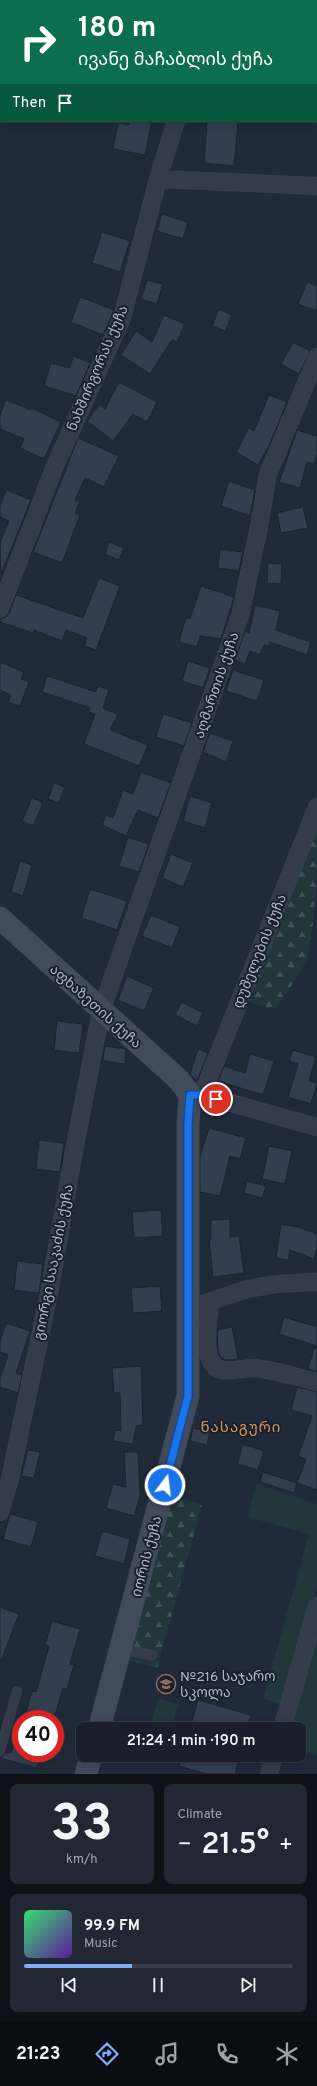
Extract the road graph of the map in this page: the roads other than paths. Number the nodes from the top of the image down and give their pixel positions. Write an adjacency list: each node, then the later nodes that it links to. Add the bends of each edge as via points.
1 (176, 122): 2 (street, ნახშირგორას ქუჩა)
2 (158, 178): 3 (street); 5 (street, ნახშირგორას ქუჩა, via 122,318 55,466)
3 (317, 186)
4 (317, 357): 8 (street, აღმართის ქუჩა, via 268,474 240,616)
5 (0, 609)
6 (317, 807): 9 (street, დუშელების ქუჩა)
7 (0, 918): 8 (street, აფხაზეთის ქუჩა)
8 (101, 1011): 9 (street, აფხაზეთის ქუჩა); 15 (street, გიორგი სააკაძის ქუჩა, via 49,1293 10,1479)
9 (196, 1095): 10 (street); 13 (street, იორის ქუჩა, via 188,1124)
10 (317, 1127)
11 (317, 1282): 12 (street, via 276,1284 247,1289)
12 (210, 1303): 13 (street); 14 (street, via 207,1349 214,1365 222,1370 253,1368)
13 (188, 1308): 17 (street, იორის ქუჩა, via 188,1396)
14 (317, 1382)
15 (0, 1512)
16 (317, 1606): 21 (street)
17 (122, 1649): 18 (lane); 20 (street, იორის ქუჩა)
18 (152, 1655)
19 (17, 1691): 22 (lane)
20 (101, 1722)
21 (284, 1722)
22 (0, 1750)
23 (89, 1762): 25 (street)
24 (272, 1762): 26 (street)
25 (86, 1774)
26 (269, 1774)

